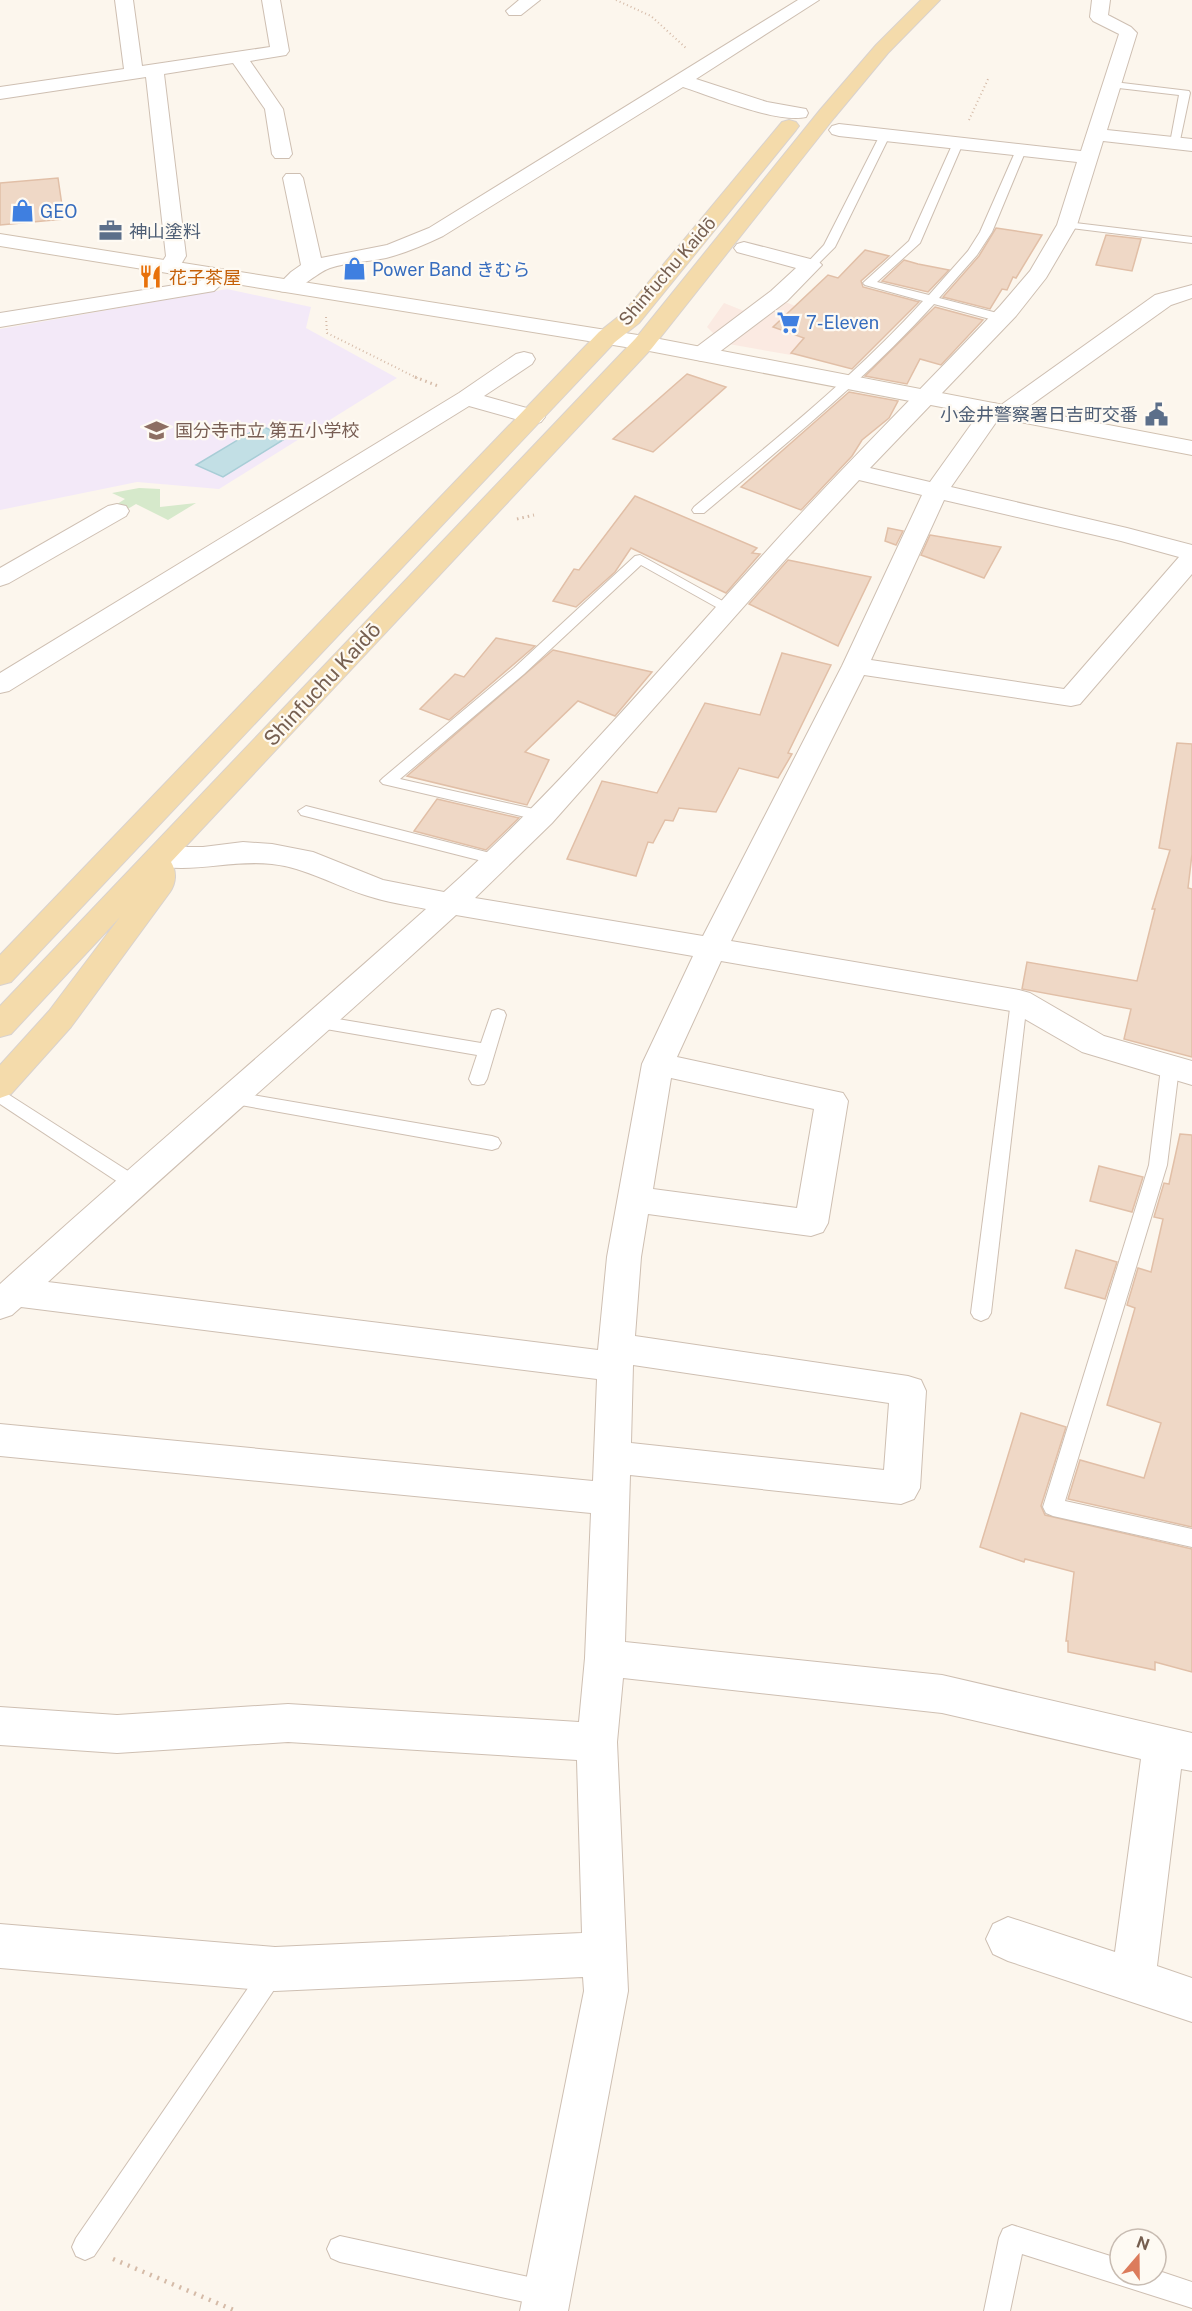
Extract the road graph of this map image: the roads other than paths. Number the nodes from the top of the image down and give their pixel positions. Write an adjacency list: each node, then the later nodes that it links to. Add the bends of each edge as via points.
1 (124, 0): 9 (street)
2 (271, 0): 8 (street, via 280,51)
3 (531, 0): 7 (street)
4 (810, 0): 10 (street)
5 (931, 0): 15 (main road, Shinfuchu Kaidō, via 882,50)
6 (1101, 0): 11 (street, via 1099,17 1128,33)
7 (515, 11)
8 (238, 57): 9 (street); 21 (street, via 274,109)
9 (144, 72): 12 (street); 31 (street, via 176,256)
10 (680, 80): 14 (street, via 764,107); 30 (street, via 436,232 388,251)
11 (1114, 85): 17 (street); 19 (lane, via 1185,93)
12 (0, 93)
13 (812, 98): 14 (main road, Shinfuchu Kaidō)
14 (799, 113): 27 (main road, Shinfuchu Kaidō)
15 (833, 122): 16 (street); 28 (main road); 35 (main road, Shinfuchu Kaidō)
16 (885, 135): 18 (street); 29 (lane, via 829,247)
17 (1097, 135): 19 (street); 22 (street)
18 (958, 142): 20 (street); 36 (lane, via 914,243 869,283)
19 (1184, 144)
20 (1022, 150): 22 (street); 36 (lane, via 986,232 973,253)
21 (282, 154)
22 (1090, 158): 24 (street)
23 (293, 178): 30 (street)
24 (1067, 225): 26 (lane); 38 (street, via 1039,274)
25 (0, 240): 31 (street)
26 (1192, 240)
27 (690, 246): 37 (main road, Shinfuchu Kaidō); 37 (main road, via 669,248 653,259 628,291)
28 (744, 248): 29 (street); 35 (main road, via 711,288)
29 (811, 265): 42 (street, via 779,296)
30 (312, 266): 33 (street)
31 (170, 267): 32 (street)
32 (221, 275): 33 (street); 39 (street, via 206,286)
33 (288, 286): 40 (street)
34 (1192, 291): 47 (street, via 1163,300)
35 (684, 294): 41 (main road, Shinfuchu Kaidō)
36 (932, 299): 38 (lane); 44 (lane)
37 (638, 310): 40 (main road, Shinfuchu Kaidō)
38 (1001, 318): 46 (street)
39 (0, 320)
40 (607, 337): 41 (street); 48 (main road, Shinfuchu Kaidō)
41 (644, 344): 42 (street); 58 (main road, Shinfuchu Kaidō, via 617,353 465,514); 63 (main road, Shinfuchu Kaidō, via 574,418 498,514)
42 (702, 354): 44 (street)
43 (524, 358): 45 (street)
44 (849, 383): 46 (street); 52 (lane)
45 (467, 398): 48 (street); 60 (street)
46 (923, 398): 47 (street); 50 (street)
47 (999, 412): 49 (street); 51 (street)
48 (533, 417): 58 (main road, Shinfuchu Kaidō)
49 (1192, 448)
50 (856, 472): 51 (street); 57 (street)
51 (937, 489): 54 (street); 59 (street)
52 (699, 510)
53 (117, 511): 56 (street)
54 (1192, 553)
55 (1192, 558): 59 (street, via 1071,698)
56 (0, 578)
57 (730, 609): 62 (street); 62 (lane, via 640,559 519,671 388,781)
58 (347, 612): 67 (main road, Shinfuchu Kaidō)
59 (855, 666): 66 (street)
60 (0, 685)
61 (306, 811): 64 (lane)
62 (542, 816): 64 (street)
63 (159, 857): 65 (street, via 272,854 303,859 377,889); 71 (main road, Shinfuchu Kaidō); 76 (main road, via 160,885 60,1019)
64 (498, 860): 65 (street)
65 (452, 904): 66 (street); 70 (street)
66 (712, 948): 68 (street); 73 (street)
67 (0, 974)
68 (1019, 1001): 74 (street, via 1093,1044); 83 (lane)
69 (498, 1015): 72 (lane)
70 (320, 1023): 72 (lane); 78 (street)
71 (0, 1026)
72 (487, 1050): 75 (lane)
73 (658, 1064): 81 (street); 81 (street, via 832,1101 811,1223)
74 (1181, 1070): 88 (lane, via 1158,1165 1053,1507)
75 (478, 1079)
76 (0, 1086)
77 (0, 1095): 80 (lane)
78 (235, 1098): 79 (lane); 80 (street)
79 (492, 1143)
80 (133, 1183): 82 (street)
81 (633, 1200): 84 (street)
82 (7, 1299): 84 (street)
83 (981, 1313)
84 (616, 1358): 86 (street); 86 (street, via 908,1390 901,1488)
85 (0, 1440): 87 (street)
86 (613, 1457): 87 (street)
87 (609, 1499): 89 (street)
88 (1192, 1538)
89 (605, 1658): 91 (street); 92 (street, via 942,1694)
90 (0, 1726): 91 (street, via 117,1734 288,1724)
91 (597, 1742): 95 (street)
92 (1178, 1748): 97 (street)
93 (1008, 1939): 97 (street)
94 (0, 1946): 96 (street)
95 (606, 1954): 96 (street); 104 (street, via 606,1991)
96 (275, 1969): 99 (lane)
97 (1133, 1982): 98 (street)
98 (1192, 2000)
99 (85, 2247)
100 (340, 2249): 104 (lane)
101 (1108, 2268): 105 (lane, via 1012,2238)
102 (1167, 2287): 103 (lane)
103 (1192, 2295)
104 (546, 2302)
105 (997, 2311)

